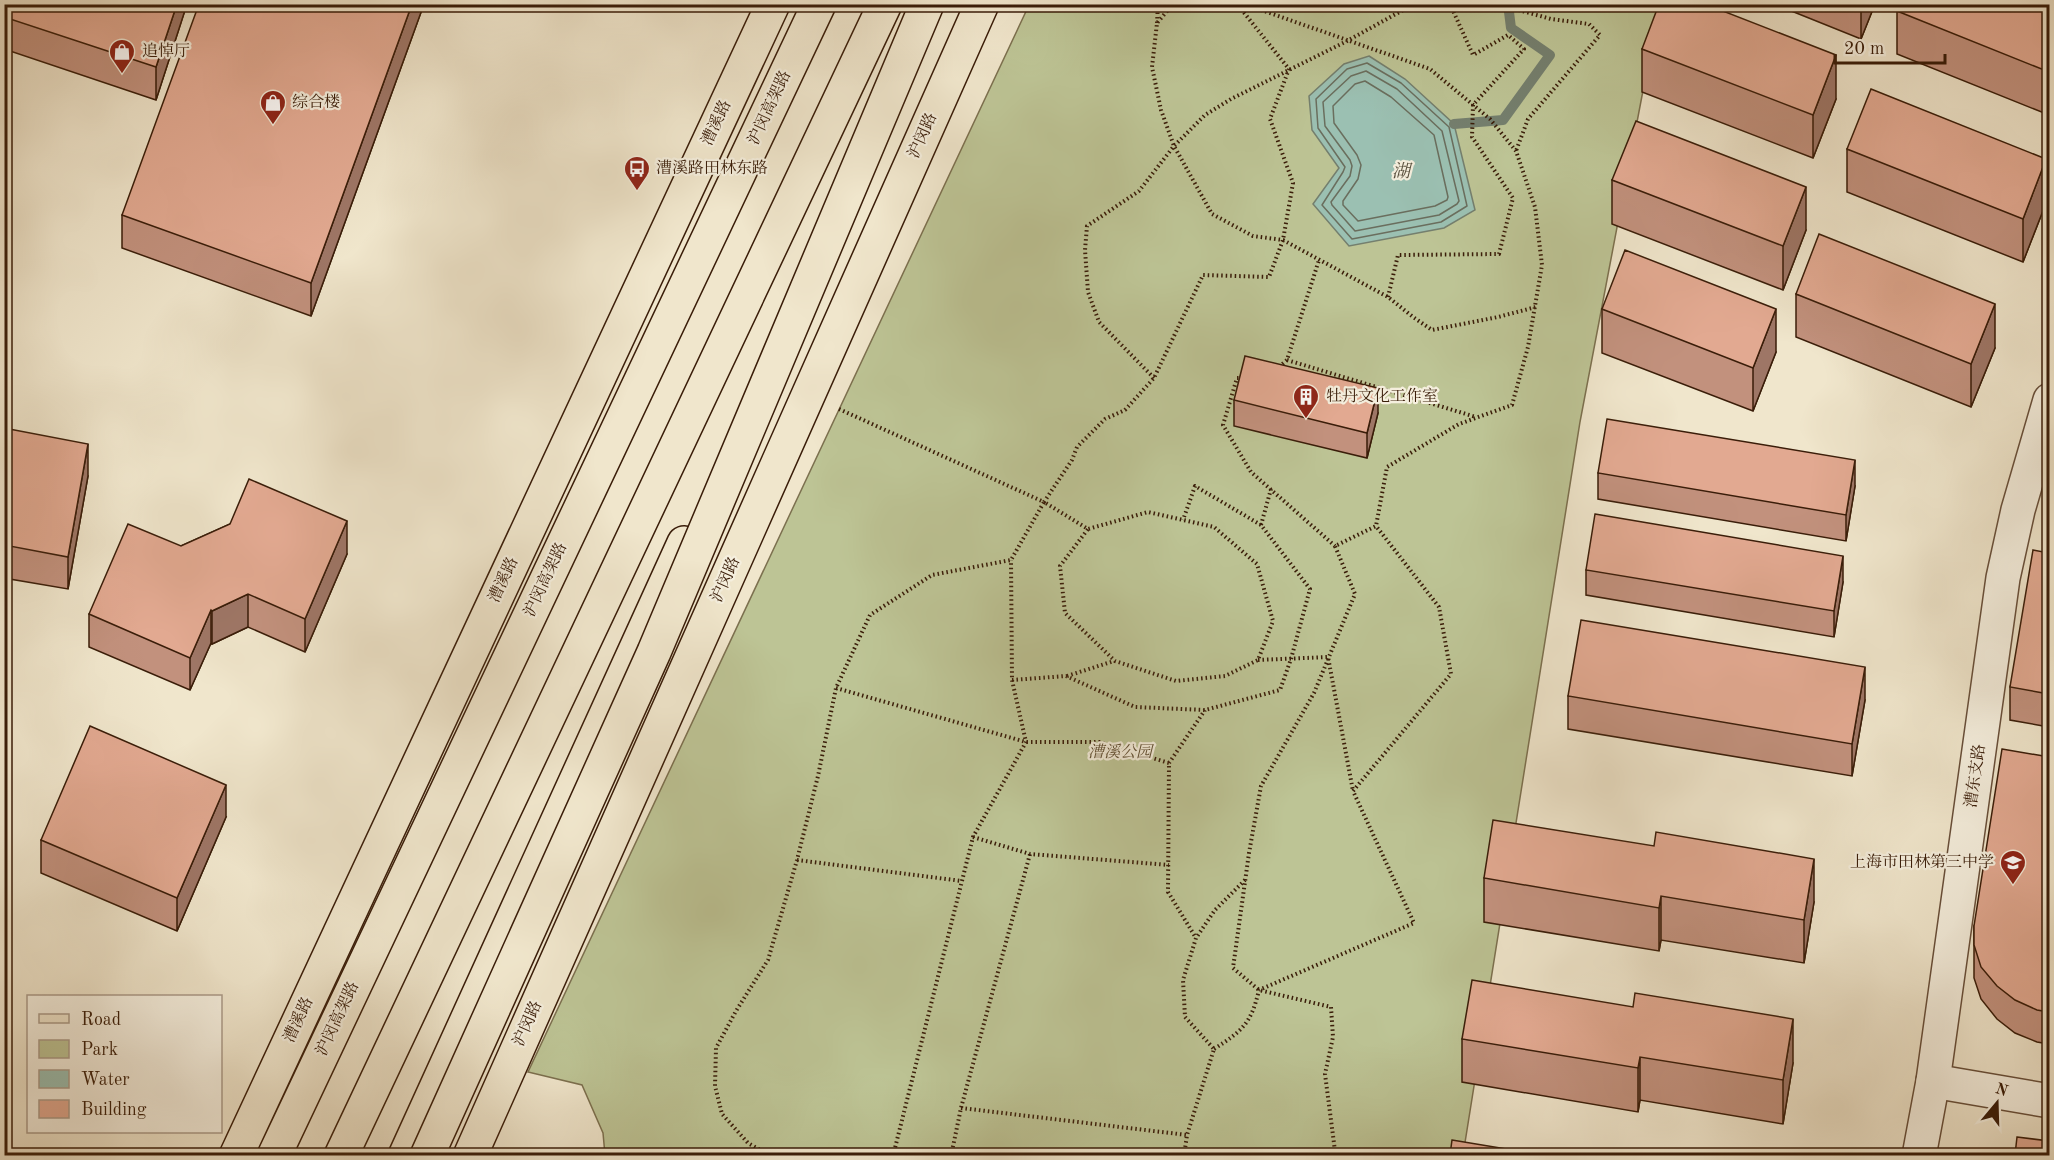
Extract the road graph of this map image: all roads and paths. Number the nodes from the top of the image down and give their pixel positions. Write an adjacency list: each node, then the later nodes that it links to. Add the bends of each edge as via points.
1 (773, 4): 62 (main road, 漕溪路)
2 (819, 4): 63 (main road, 沪闵高架路)
3 (885, 4): 64 (main road)
4 (927, 4): 65 (main road); 66 (main road, bridge, via 654,652)
5 (982, 4): 27 (main road, 沪闵路)
6 (1158, 4): 13 (path)
7 (1173, 4): 13 (path)
8 (1237, 4): 15 (path)
9 (1244, 4): 14 (path)
10 (1414, 4): 14 (path)
11 (1450, 4): 16 (path, via 1473,54 1508,35 1524,49)
12 (1497, 4): 18 (path, via 1551,19 1589,24 1600,35 1528,119)
13 (1157, 23): 17 (path, via 1152,67)
14 (1347, 41): 15 (path); 16 (path, via 1430,69)
15 (1289, 69): 17 (path, via 1205,115); 19 (path, via 1270,119 1293,183)
16 (1473, 106): 18 (path, via 1490,119); 21 (path, via 1472,137 1513,198 1499,254 1398,255)
17 (1174, 146): 19 (path, via 1212,214 1253,236); 25 (path, via 1139,190 1087,226 1088,292 1099,322)
18 (1516, 151): 22 (path, via 1535,207 1542,264)
19 (1283, 240): 20 (path); 25 (path, via 1269,277 1203,275)
20 (1319, 260): 21 (path); 23 (path)
21 (1388, 297): 22 (path, via 1432,330)
22 (1536, 307): 29 (path, via 1512,405)
23 (1287, 360): 24 (path); 29 (path)
24 (1273, 373)
25 (1154, 378): 31 (path, via 1125,410 1105,420 1077,447)
26 (1247, 378): 30 (path, via 1237,378 1223,425 1251,472)
27 (808, 395): 31 (path); 67 (main road, 沪闵路)
28 (2049, 400): 58 (street, 漕东支路, via 2018,510 2004,578)
29 (1478, 417): 34 (path, via 1459,424 1387,467)
30 (1271, 489): 33 (path); 36 (path)
31 (1044, 502): 35 (path); 37 (path)
32 (1183, 520): 33 (path, via 1195,486); 35 (path, via 1148,512); 40 (path, via 1214,526 1257,564 1274,621)
33 (1261, 525): 39 (path, via 1310,589)
34 (1376, 526): 36 (path); 48 (path, via 1439,608 1451,674)
35 (1088, 529): 41 (path, via 1060,567 1065,613)
36 (1335, 546): 38 (path, via 1354,594)
37 (1011, 560): 43 (path); 44 (path, via 932,575 870,615)
38 (1328, 657): 39 (path); 48 (path); 53 (path, via 1314,693 1261,786)
39 (1291, 659): 40 (path); 45 (path, via 1280,690)
40 (1258, 660): 41 (path, via 1225,676 1176,681)
41 (1115, 661): 42 (path)
42 (1066, 676): 43 (path); 45 (path, via 1135,707)
43 (1012, 680): 46 (path)
44 (836, 688): 46 (path); 51 (path)
45 (1205, 710): 47 (path)
46 (1026, 742): 47 (path, via 1099,742); 49 (path)
47 (1169, 763): 52 (path)
48 (1353, 791): 56 (path, via 1414,923)
49 (973, 837): 50 (path); 54 (path)
50 (1030, 854): 52 (path); 60 (path)
51 (797, 860): 54 (path); 68 (path, via 768,960 716,1048 715,1086 722,1114 748,1143)
52 (1168, 866): 55 (path, via 1168,892)
53 (1245, 879): 55 (path, via 1215,910); 56 (path, via 1233,968)
54 (962, 881): 69 (path)
55 (1196, 938): 57 (path, via 1183,980 1185,1017)
56 (1260, 990): 57 (path, via 1241,1032); 72 (path, via 1330,1007 1333,1037 1325,1074 1335,1151)
57 (1214, 1049): 61 (path)
58 (1933, 1081): 59 (street); 73 (street, 漕东支路)
59 (2049, 1101)
60 (961, 1108): 61 (path); 70 (path)
61 (1187, 1135): 71 (path)
62 (236, 1155)
63 (274, 1155)
64 (341, 1155)
65 (405, 1155)
66 (427, 1155)
67 (470, 1155)
68 (771, 1155)
69 (892, 1155)
70 (951, 1155)
71 (1184, 1155)
72 (1313, 1155)
73 (1919, 1155)

